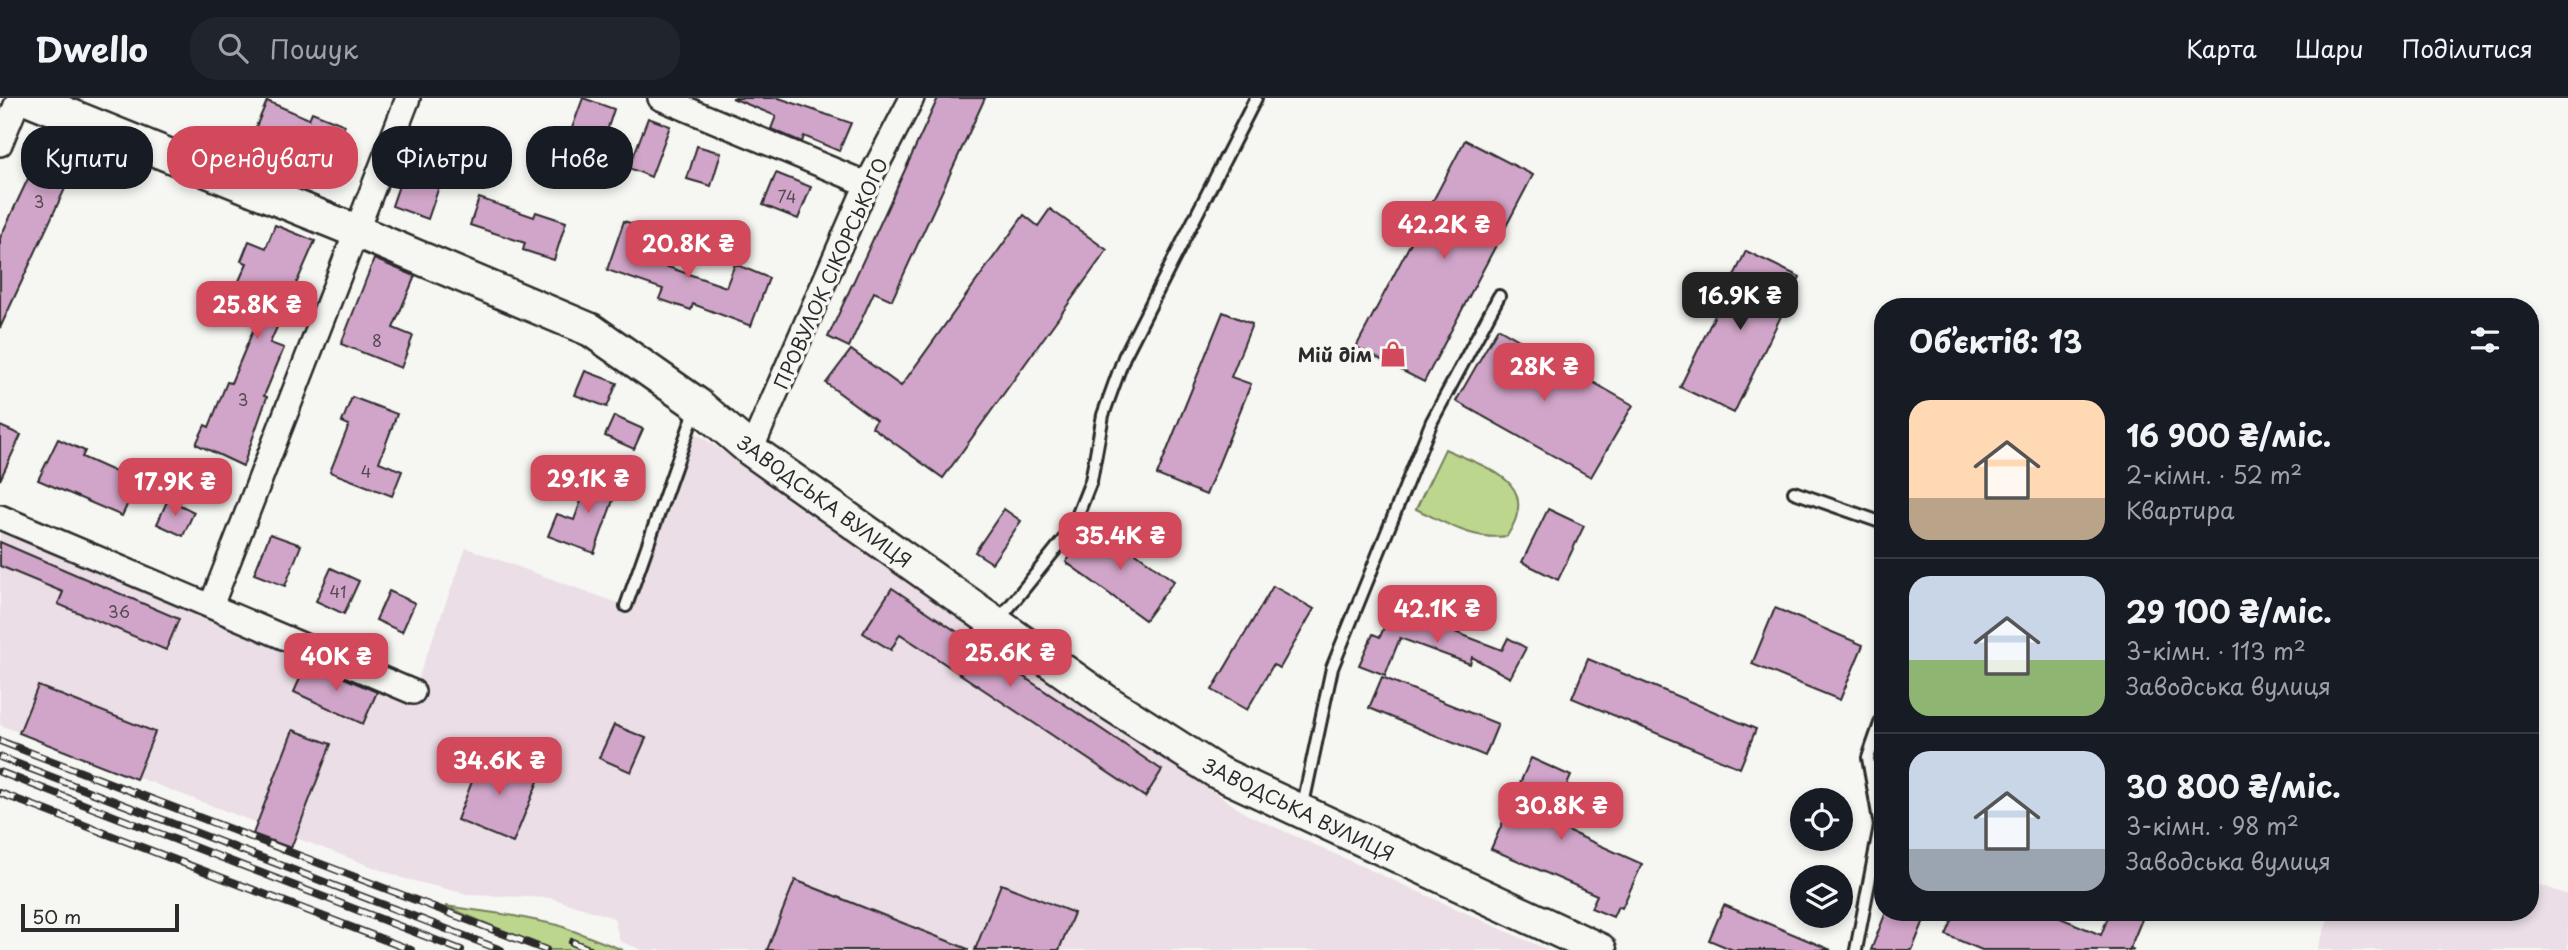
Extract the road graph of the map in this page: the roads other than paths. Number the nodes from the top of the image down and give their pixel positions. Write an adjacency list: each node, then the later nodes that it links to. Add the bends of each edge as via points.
1 (19, 98): 7 (street)
2 (27, 98): 9 (street, ЗАВОДСЬКА ВУЛИЦЯ)
3 (408, 98): 9 (street)
4 (660, 98): 8 (street)
5 (912, 98): 8 (street, ПРОВУЛОК СІКОРСЬКОГО)
6 (1256, 98): 18 (lane, via 1124,357 1103,415 1091,481 1072,529)
7 (0, 144)
8 (867, 184): 12 (street, ПРОВУЛОК СІКОРСЬКОГО)
9 (356, 231): 11 (street, ЗАВОДСЬКА ВУЛИЦЯ, via 590,330); 16 (street)
10 (1499, 296): 22 (lane, via 1432,421 1332,668)
11 (697, 404): 12 (street, ЗАВОДСЬКА ВУЛИЦЯ); 17 (lane)
12 (751, 450): 18 (street, ЗАВОДСЬКА ВУЛИЦЯ)
13 (1794, 492): 15 (lane)
14 (0, 517): 16 (street)
15 (1874, 520)
16 (211, 606): 19 (street)
17 (626, 606)
18 (996, 623): 22 (street, ЗАВОДСЬКА ВУЛИЦЯ, via 1217,772)
19 (413, 692)
20 (1874, 741): 21 (lane, via 1868,758)
21 (1874, 792)
22 (1301, 811): 24 (street, ЗАВОДСЬКА ВУЛИЦЯ)
23 (1874, 857): 25 (lane)
24 (1600, 950)
25 (1856, 950)

